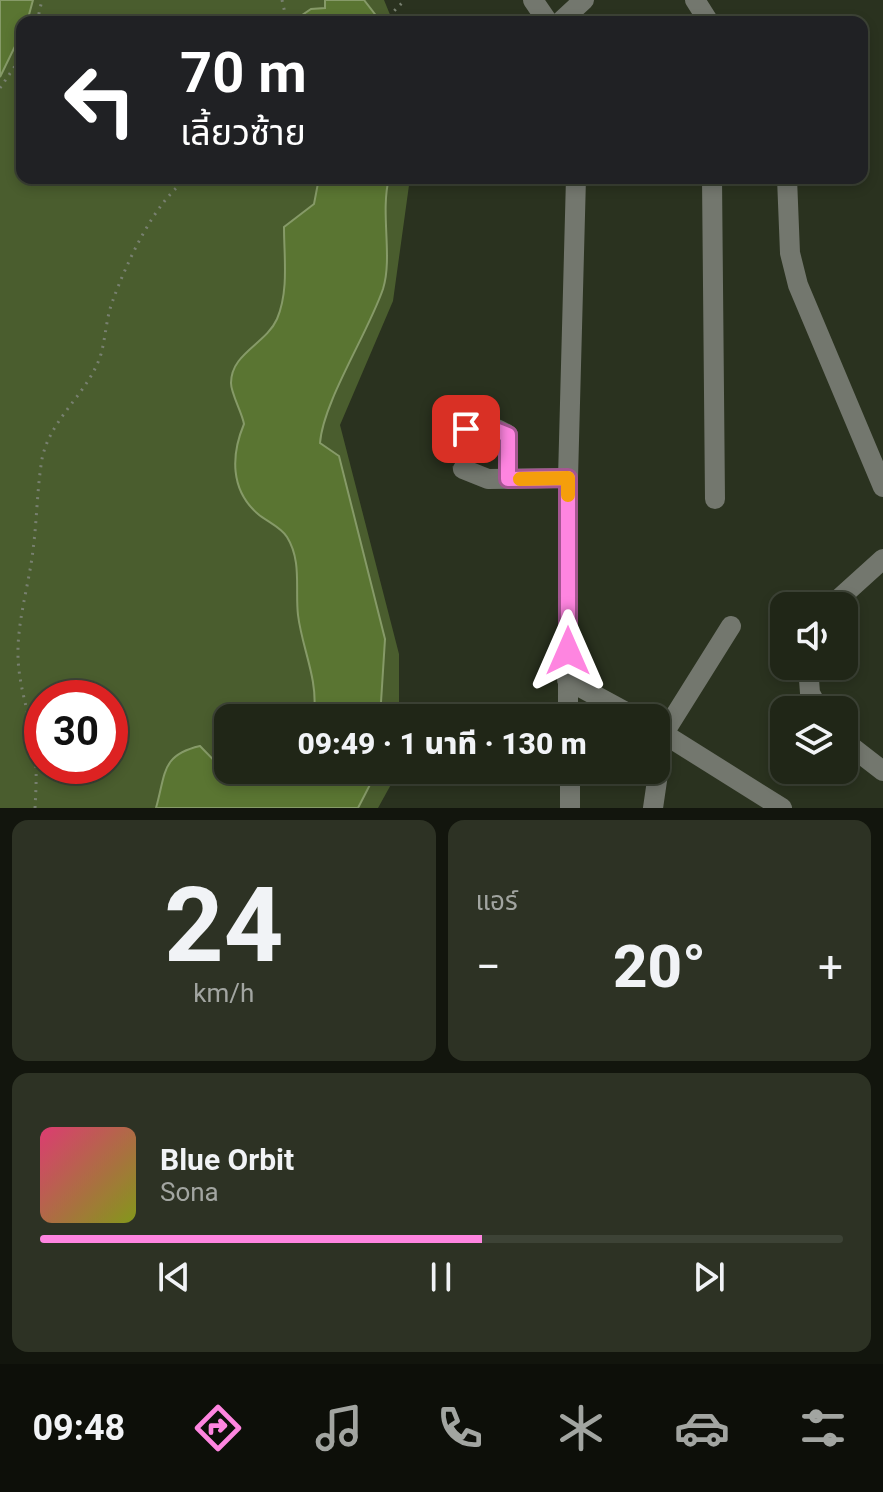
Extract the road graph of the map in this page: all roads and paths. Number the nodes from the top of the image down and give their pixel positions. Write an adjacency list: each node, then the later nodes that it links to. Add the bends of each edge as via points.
1 (405, 0): 3 (path)
2 (584, 0): 4 (street)
3 (389, 16)
4 (567, 16)
5 (16, 65): 6 (path)
6 (0, 88)
7 (180, 184): 29 (path, via 136,249 113,300 91,378 52,430 42,457 18,656 36,754)
8 (576, 184): 13 (street)
9 (712, 184): 16 (street)
10 (787, 184): 15 (street, via 790,253 798,285)
11 (463, 435): 14 (street, via 483,425 508,435)
12 (463, 469): 14 (street, via 488,479)
13 (568, 478): 14 (street); 20 (street)
14 (508, 479)
15 (883, 487)
16 (715, 499)
17 (883, 559): 18 (street)
18 (846, 592)
19 (731, 626): 23 (street)
20 (567, 680): 21 (street); 22 (street)
21 (568, 704)
22 (611, 704)
23 (670, 716)
24 (670, 737): 32 (street)
25 (858, 752): 26 (street)
26 (883, 771)
27 (570, 784): 30 (street)
28 (655, 784): 31 (street)
29 (35, 808)
30 (570, 808)
31 (653, 808)
32 (782, 808)

